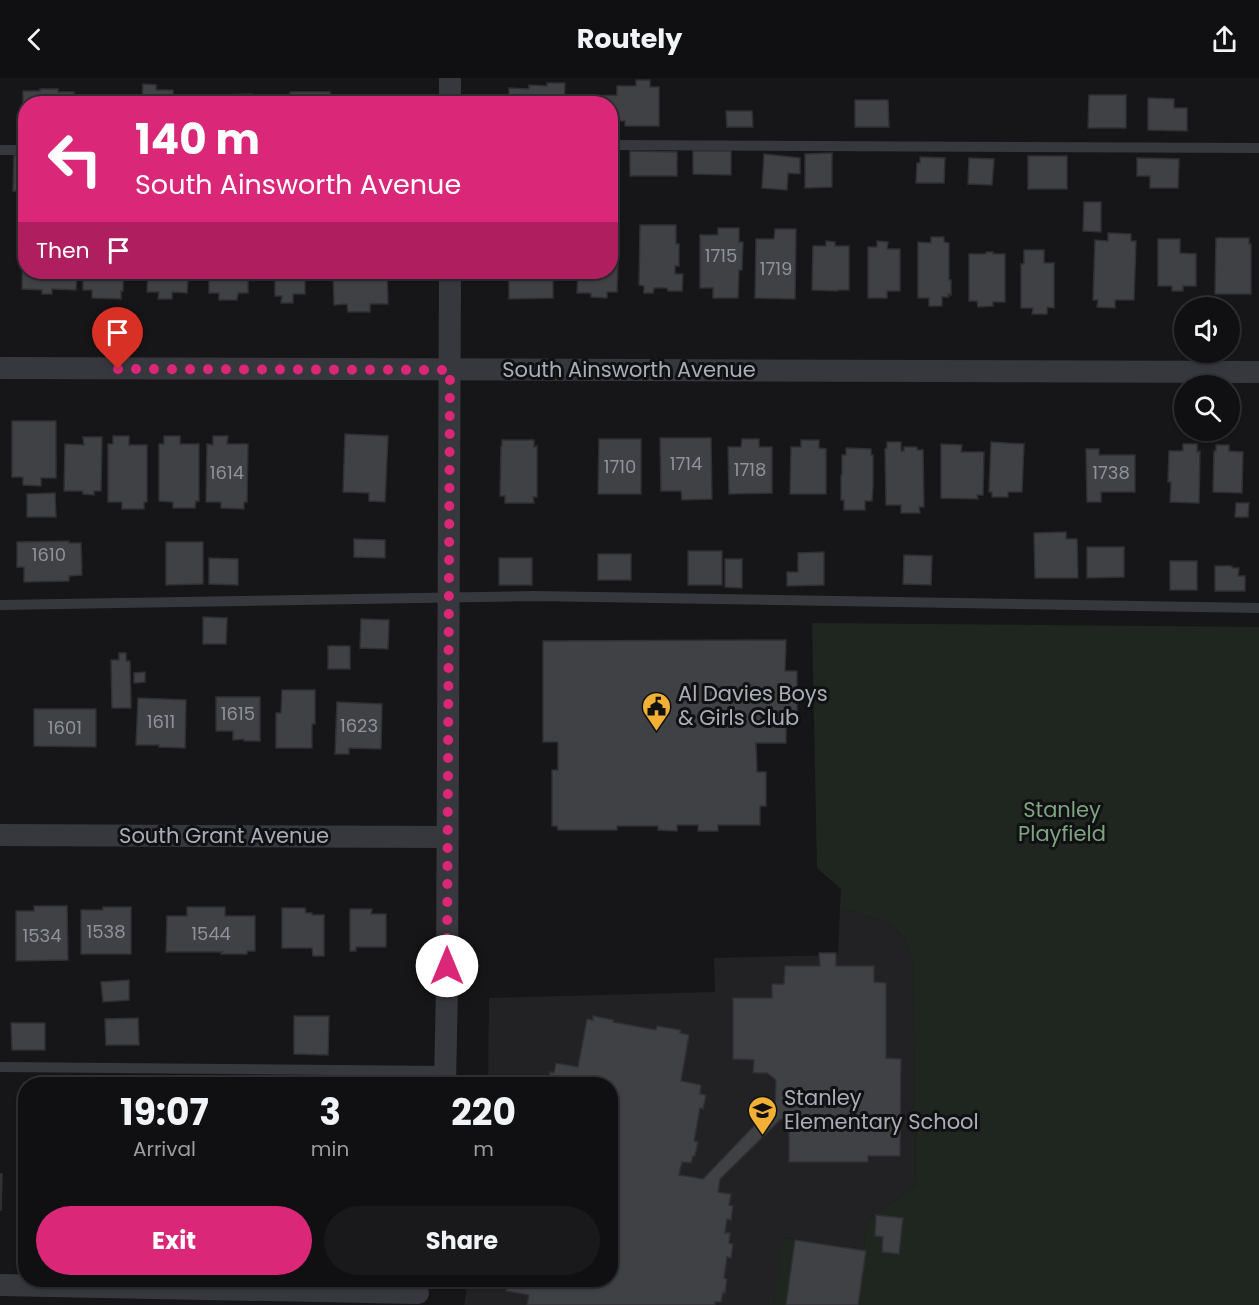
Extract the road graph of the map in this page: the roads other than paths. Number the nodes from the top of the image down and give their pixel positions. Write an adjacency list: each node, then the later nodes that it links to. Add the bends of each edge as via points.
1 (450, 78): 2 (street)
2 (450, 96)
3 (618, 146): 4 (lane)
4 (1259, 148)
5 (0, 150): 6 (lane)
6 (18, 150)
7 (450, 279): 9 (street)
8 (0, 368): 9 (street, South Ainsworth Avenue)
9 (450, 370): 10 (street, South Ainsworth Avenue); 11 (street)
10 (1259, 372)
11 (449, 598): 12 (lane); 13 (lane, via 533,596); 15 (street)
12 (0, 605)
13 (1259, 608)
14 (0, 835): 15 (street, South Grant Avenue)
15 (447, 837): 18 (street)
16 (0, 1067): 17 (lane)
17 (405, 1077)
18 (445, 1077)
19 (0, 1285): 20 (street)
20 (18, 1285)
21 (120, 1287): 22 (street)
22 (419, 1292)

